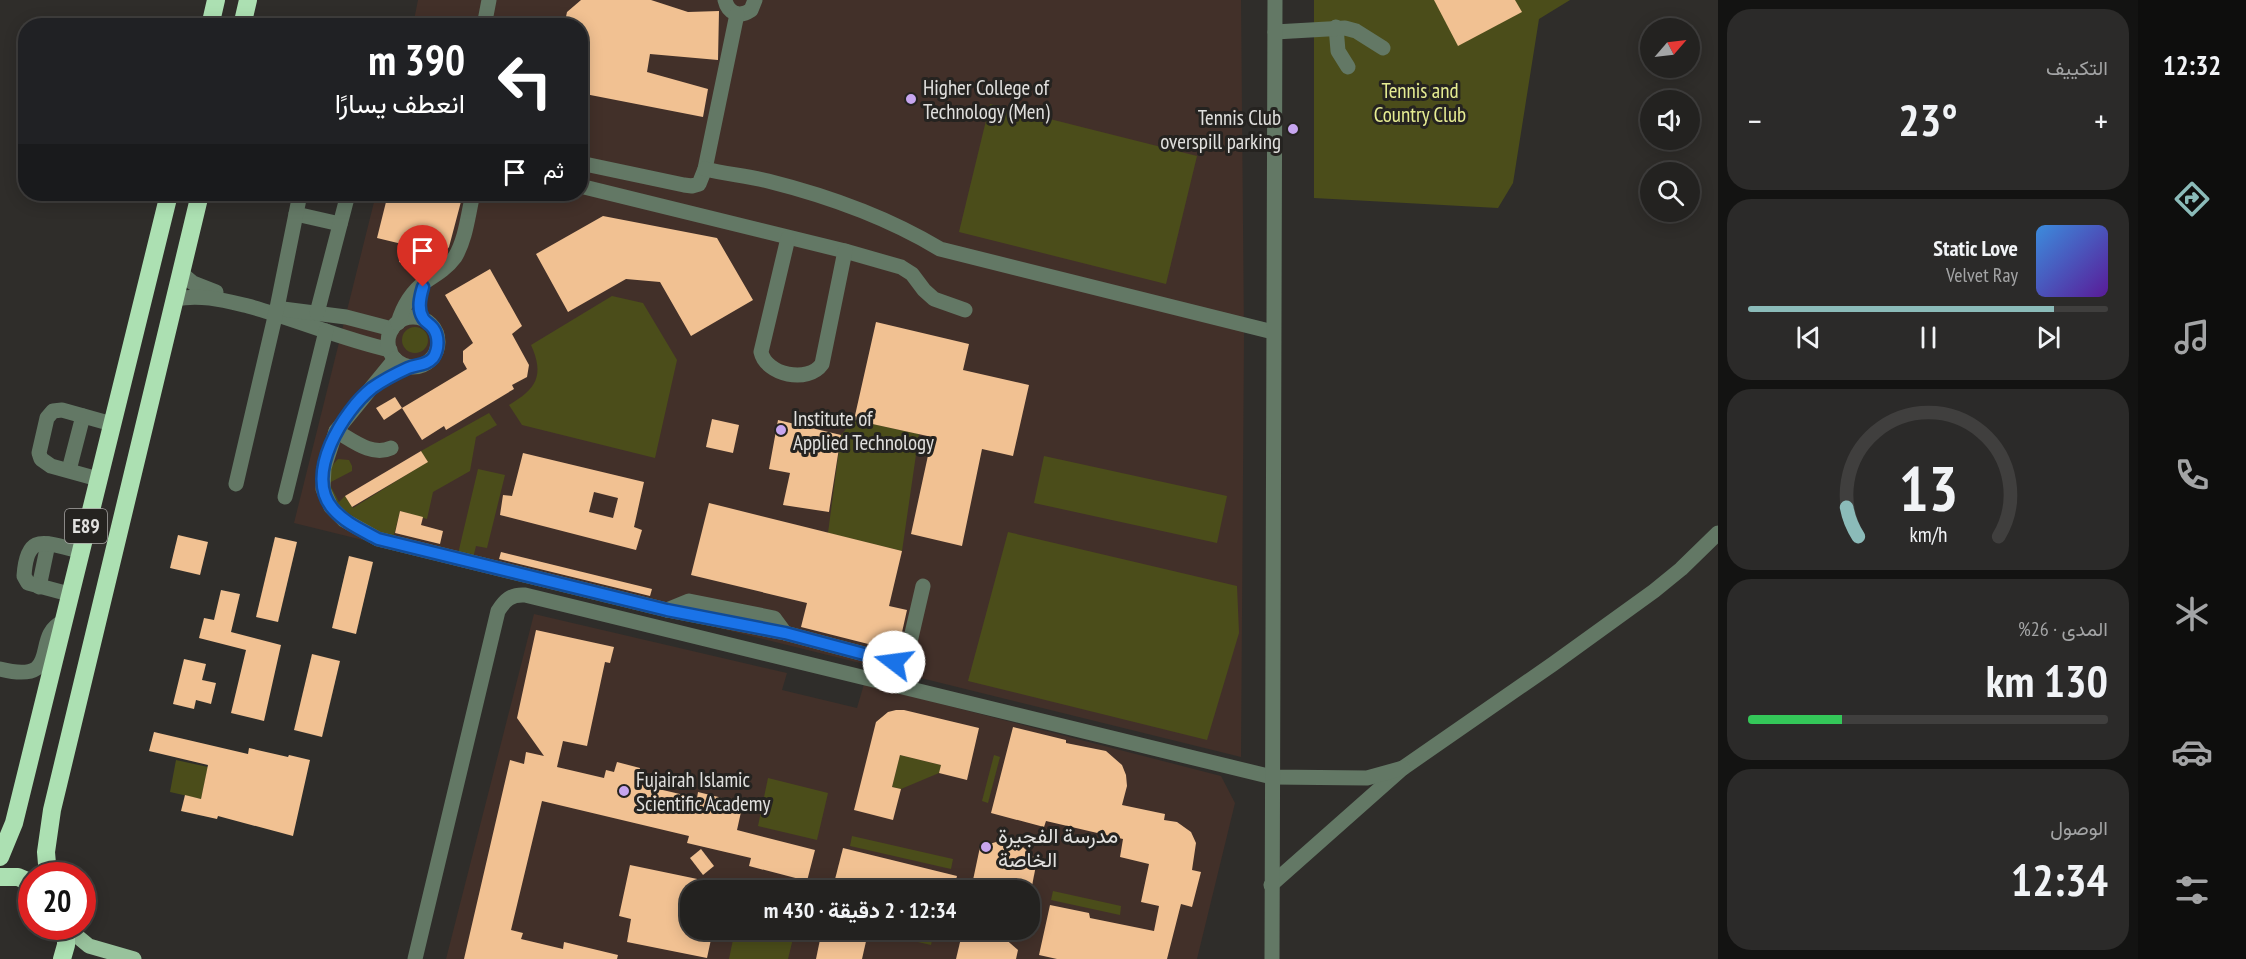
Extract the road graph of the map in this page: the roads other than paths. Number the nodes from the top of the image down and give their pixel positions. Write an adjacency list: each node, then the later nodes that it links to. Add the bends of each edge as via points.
1 (216, 0): 8 (highway)
2 (248, 0): 9 (highway)
3 (489, 0): 10 (street)
4 (725, 0): 7 (street, via 728,9)
5 (755, 0): 7 (street, via 751,10)
6 (1275, 0): 12 (street)
7 (737, 14): 16 (street)
8 (212, 18)
9 (244, 18)
10 (486, 18)
11 (1336, 27): 12 (street); 13 (street, via 1356,31); 14 (street, via 1338,51)
12 (1275, 33): 36 (street)
13 (1383, 48)
14 (1348, 68)
15 (588, 165): 16 (street, via 692,186 699,184)
16 (705, 170): 36 (street, via 766,181 848,206 940,249)
17 (588, 188): 25 (street)
18 (167, 201): 41 (highway, E89)
19 (198, 201): 27 (highway, E89)
20 (299, 201): 23 (street)
21 (346, 201): 24 (street)
22 (471, 201): 28 (street, via 455,257)
23 (296, 214): 24 (street); 31 (street)
24 (340, 224): 32 (street)
25 (788, 238): 26 (street); 26 (street, via 761,351 766,363 776,370 808,375 822,364)
26 (845, 251): 30 (street, via 907,270 934,299)
27 (180, 273): 29 (highway, E89); 31 (street, via 208,290)
28 (428, 280): 33 (street, via 420,304); 34 (street, via 408,299)
29 (175, 299): 31 (street, via 206,297); 57 (highway, E89, via 51,810)
30 (965, 310)
31 (276, 311): 32 (street); 35 (street); 46 (street)
32 (317, 313): 34 (street)
33 (424, 320): 34 (street, via 412,318); 38 (street, via 437,335 436,351 426,363)
34 (395, 326): 37 (street, via 388,343)
35 (326, 331): 37 (street); 47 (street)
36 (1273, 332): 55 (street)
37 (392, 354): 38 (street); 39 (street)
38 (411, 367): 39 (street)
39 (372, 389): 42 (street)
40 (83, 416): 41 (street); 44 (street); 44 (street, via 58,409 47,418 41,459)
41 (111, 424): 45 (highway, E89)
42 (336, 431): 43 (street, via 370,449); 50 (street, via 326,457 323,489 331,507 344,520 378,539 894,662 908,655)
43 (391, 448)
44 (69, 470): 45 (street)
45 (98, 479): 49 (highway, E89)
46 (236, 484)
47 (285, 497)
48 (1718, 533): 54 (street, via 1653,591)
49 (80, 551): 51 (highway, E89); 51 (street, via 48,544 39,587)
50 (923, 586)
51 (69, 594): 52 (highway, E89)
52 (63, 622): 53 (street, via 52,629 37,669 23,674); 56 (highway, E89, via 14,823)
53 (0, 669)
54 (1403, 768): 55 (street, via 1367,778); 60 (street)
55 (1272, 777): 60 (street); 65 (street, via 537,597 514,595 498,611)
56 (0, 857)
57 (47, 862)
58 (0, 877): 59 (highway)
59 (18, 877)
60 (1271, 885): 66 (street)
61 (66, 940): 63 (highway)
62 (82, 940): 64 (main road, via 89,946)
63 (62, 959)
64 (134, 959)
65 (415, 959)
66 (1272, 959)

